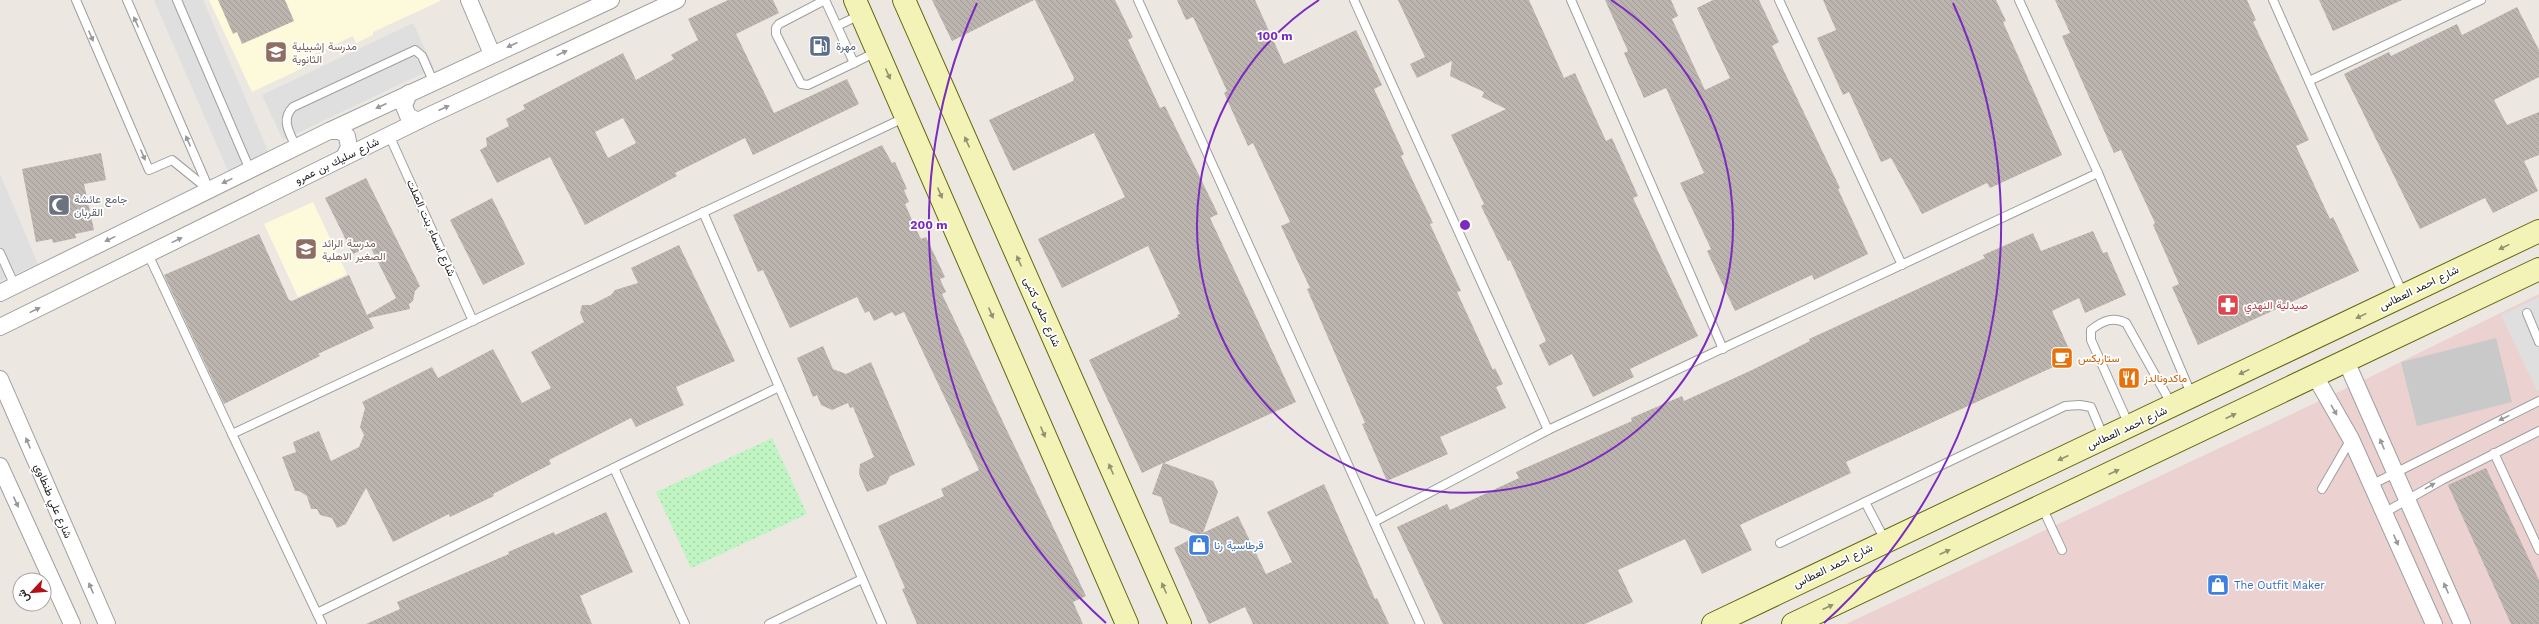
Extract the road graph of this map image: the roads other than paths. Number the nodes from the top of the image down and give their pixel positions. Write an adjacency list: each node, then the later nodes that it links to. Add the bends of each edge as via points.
1 (76, 0): 32 (lane, one-way to 32, via 149,170 172,160)
2 (127, 0): 32 (lane, one-way to 2)
3 (177, 0): 30 (lane)
4 (468, 0): 19 (street)
5 (611, 0): 19 (street, one-way to 19)
6 (677, 0): 25 (street, شارع سليك بن عمرو, one-way to 6)
7 (825, 0): 17 (lane); 20 (lane, via 779,24 776,34 801,84 808,85)
8 (904, 0): 84 (street, شارع حلمى كتبى, one-way to 8)
9 (1138, 0): 70 (lane)
10 (1354, 0): 54 (lane)
11 (1571, 0): 46 (lane)
12 (1780, 0): 37 (lane)
13 (2019, 0): 31 (lane)
14 (2274, 0): 22 (lane)
15 (2481, 0): 22 (lane)
16 (858, 7): 17 (lane); 18 (street)
17 (837, 26): 20 (lane)
18 (878, 52): 20 (lane); 24 (street, one-way to 24)
19 (492, 54): 21 (street)
20 (854, 63)
21 (433, 81): 23 (street); 28 (lane, via 422,56 415,50 293,107 287,113 285,122)
22 (2309, 82): 41 (lane)
23 (409, 93): 25 (street, via 404,106 408,116); 26 (street, one-way to 26)
24 (906, 117): 33 (lane); 83 (street, one-way to 83)
25 (418, 121): 27 (street, شارع سليك بن عمرو)
26 (329, 131): 28 (street); 29 (street, via 340,131 346,136 349,146)
27 (389, 135): 29 (street, شارع سليك بن عمرو); 43 (lane, شارع اسماء بنت الصلت)
28 (296, 147): 30 (street)
29 (344, 157): 36 (street, شارع سليك بن عمرو, one-way to 29)
30 (250, 170): 32 (street, one-way to 32)
31 (2098, 173): 37 (lane); 52 (lane)
32 (209, 190): 39 (street, one-way to 39)
33 (703, 212): 43 (lane); 50 (lane)
34 (2539, 231): 41 (street, شارع احمد العطاس, one-way to 41)
35 (0, 253): 39 (lane)
36 (148, 254): 44 (street, شارع سليك بن عمرو, one-way to 36); 56 (lane)
37 (1902, 265): 46 (lane)
38 (2539, 269): 47 (street)
39 (15, 286): 40 (street)
40 (0, 293)
41 (2404, 295): 52 (street, شارع احمد العطاس, one-way to 52)
42 (2527, 313): 45 (lane)
43 (473, 321): 56 (lane)
44 (0, 327)
45 (2539, 342)
46 (1723, 349): 54 (lane)
47 (2346, 361): 48 (street); 62 (street, one-way to 47)
48 (2315, 376): 58 (street, one-way to 58); 68 (street, one-way to 48)
49 (0, 379): 78 (street, شارع علي طنطاوي, one-way to 49)
50 (779, 387): 61 (lane); 75 (lane)
51 (2539, 401): 62 (lane, one-way to 62)
52 (2183, 402): 53 (street, شارع احمد العطاس); 53 (lane, via 2126,323 2113,318 2098,324 2091,330 2091,340)
53 (2129, 426): 57 (street, شارع احمد العطاس)
54 (1548, 430): 70 (lane)
55 (2539, 431): 59 (lane)
56 (232, 434): 76 (lane)
57 (2104, 438): 67 (lane, via 2091,407 2065,406); 71 (street, شارع احمد العطاس, one-way to 71)
58 (2351, 439): 64 (street); 65 (lane)
59 (2494, 453): 66 (lane, one-way to 59); 74 (lane)
60 (0, 466): 63 (street)
61 (614, 468): 76 (lane); 80 (lane)
62 (2395, 472): 64 (lane); 66 (street)
63 (4, 484): 77 (street, one-way to 77)
64 (2371, 485): 69 (street)
65 (2322, 489)
66 (2408, 500): 69 (lane); 89 (street, one-way to 66)
67 (1866, 502): 71 (lane); 72 (lane)
68 (2042, 506): 73 (lane); 87 (street, one-way to 68)
69 (2384, 513): 88 (street, one-way to 88)
70 (1374, 522): 85 (lane)
71 (1886, 541): 86 (street, شارع احمد العطاس)
72 (1780, 543)
73 (2062, 550)
74 (2539, 550)
75 (862, 579): 81 (lane); 82 (lane)
76 (317, 613): 79 (lane)
77 (72, 624)
78 (107, 624)
79 (322, 624)
80 (685, 624)
81 (769, 624)
82 (882, 624)
83 (1127, 624)
84 (1180, 624)
85 (1420, 624)
86 (1713, 624)
87 (1793, 624)
88 (2434, 624)
89 (2462, 624)

